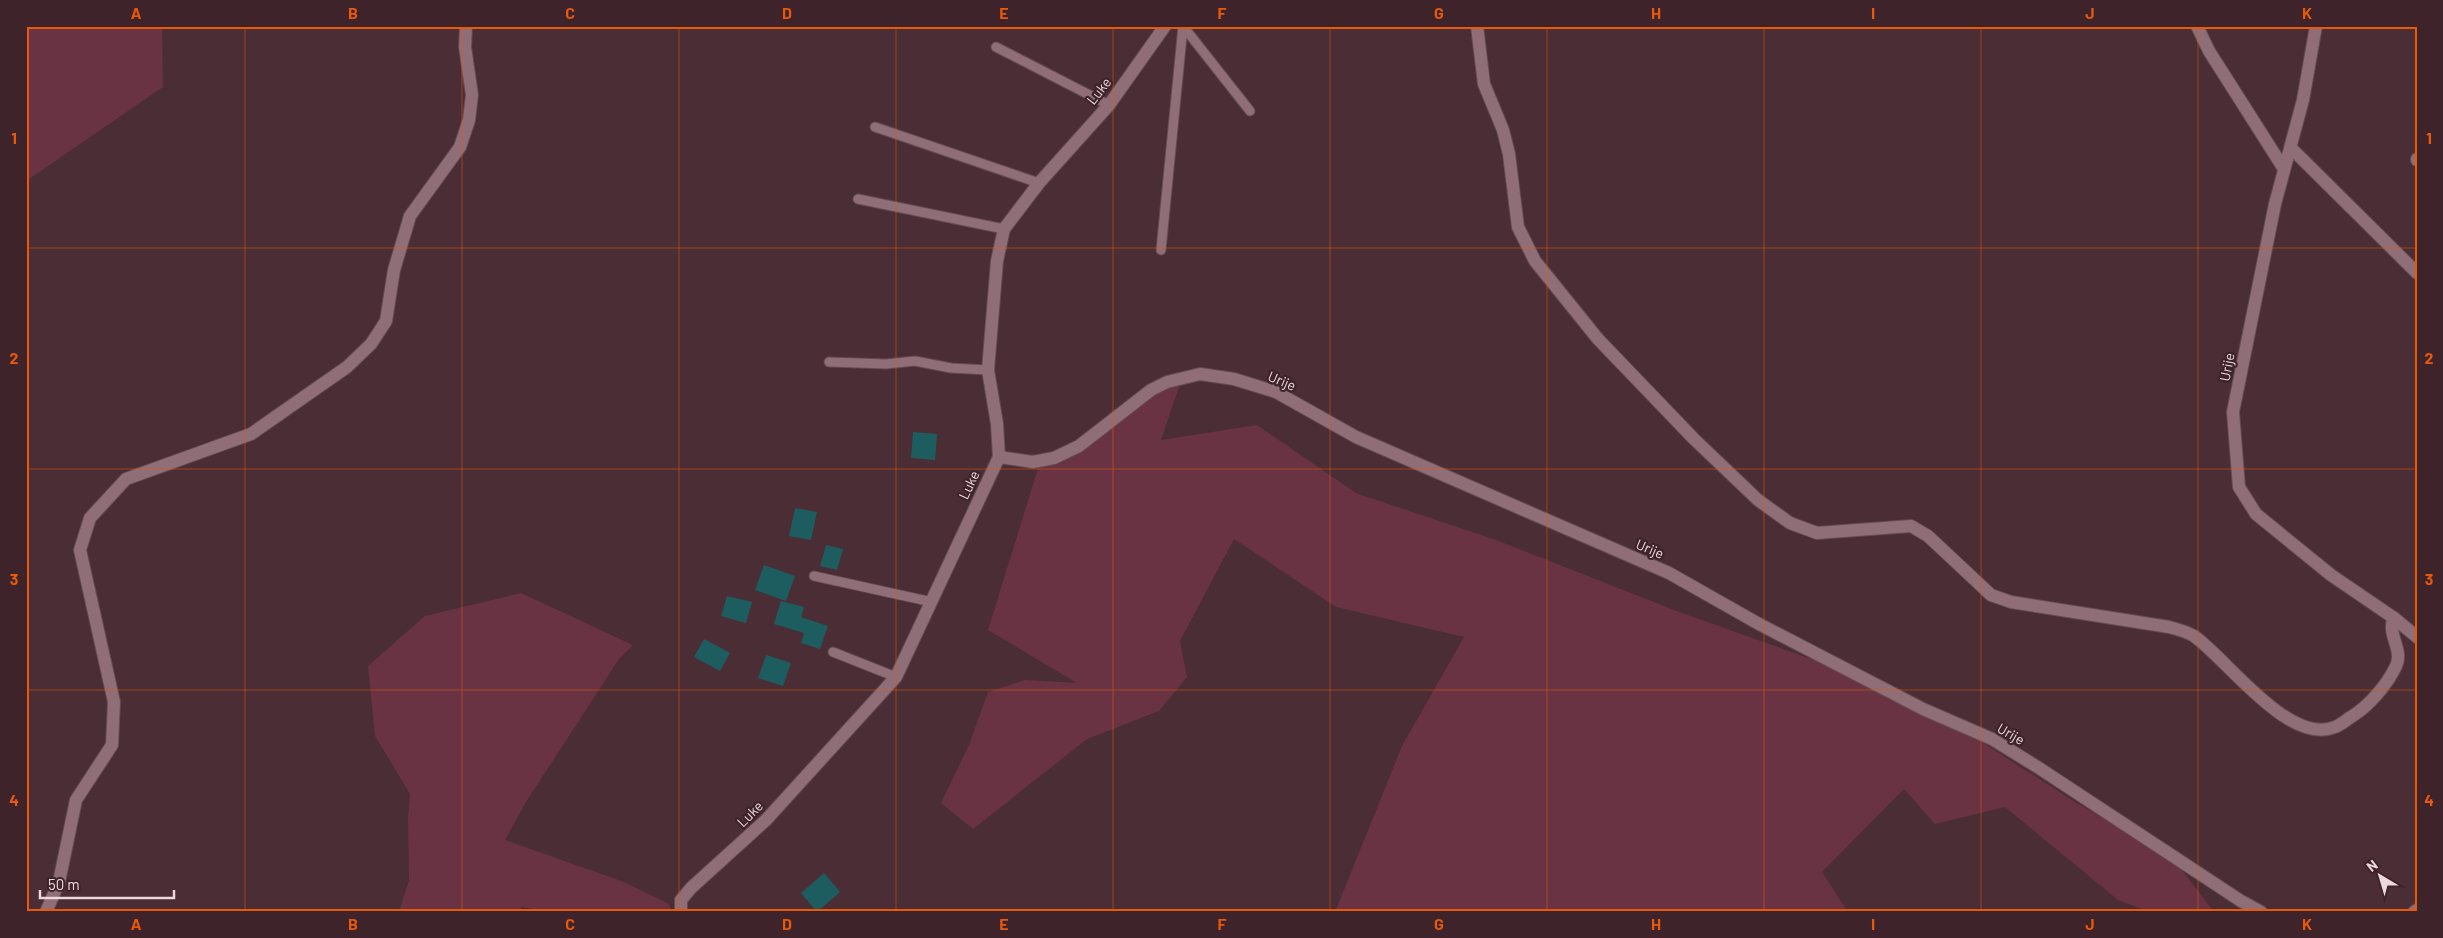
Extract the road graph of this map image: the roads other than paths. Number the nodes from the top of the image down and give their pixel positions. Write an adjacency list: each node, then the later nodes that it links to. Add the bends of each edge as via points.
1 (466, 26): 27 (street, via 465,47 472,95 469,120 460,147 410,216 394,270 386,321 371,344 347,367 251,434 126,479 90,518 80,550 114,702 112,744 76,800 59,882)
2 (1165, 26): 8 (street, Luke)
3 (1183, 26): 9 (lane); 16 (lane)
4 (1477, 26): 23 (street, via 1484,84 1504,130 1509,154 1518,227 1535,262 1598,339 1694,439 1758,500 1790,523 1817,533 1911,526 1928,536 1991,595 2011,602 2169,626 2193,635 2268,706 2290,721 2314,729 2334,728 2362,710 2386,681 2397,664 2398,650 2392,628)
5 (2197, 26): 12 (street, via 2209,51)
6 (2316, 26): 11 (street, Urije)
7 (996, 47): 8 (lane)
8 (1109, 104): 13 (street, Luke)
9 (1250, 111)
10 (875, 127): 13 (lane)
11 (2292, 150): 12 (street, Urije); 17 (street)
12 (2284, 169): 23 (street, Urije, via 2233,412 2239,487 2256,514 2331,575)
13 (1039, 183): 15 (street, Luke)
14 (858, 199): 15 (lane)
15 (1004, 229): 19 (street, Luke, via 997,261)
16 (1161, 250)
17 (2417, 273)
18 (829, 362): 19 (lane, via 886,364 916,361 951,368)
19 (988, 370): 20 (street, Luke)
20 (999, 457): 22 (street, Luke); 29 (street, Urije, via 1033,462 1054,458 1079,446 1151,390 1167,382 1200,374 1234,379 1276,392 1356,437 1669,573 1923,709 1992,739)
21 (814, 576): 22 (lane)
22 (932, 602): 26 (street, Luke)
23 (2394, 618): 24 (street, Urije)
24 (2417, 637)
25 (833, 652): 26 (lane)
26 (896, 677): 28 (street, Luke, via 766,820 691,888 681,900)
27 (46, 912)
28 (681, 912)
29 (2261, 912)

